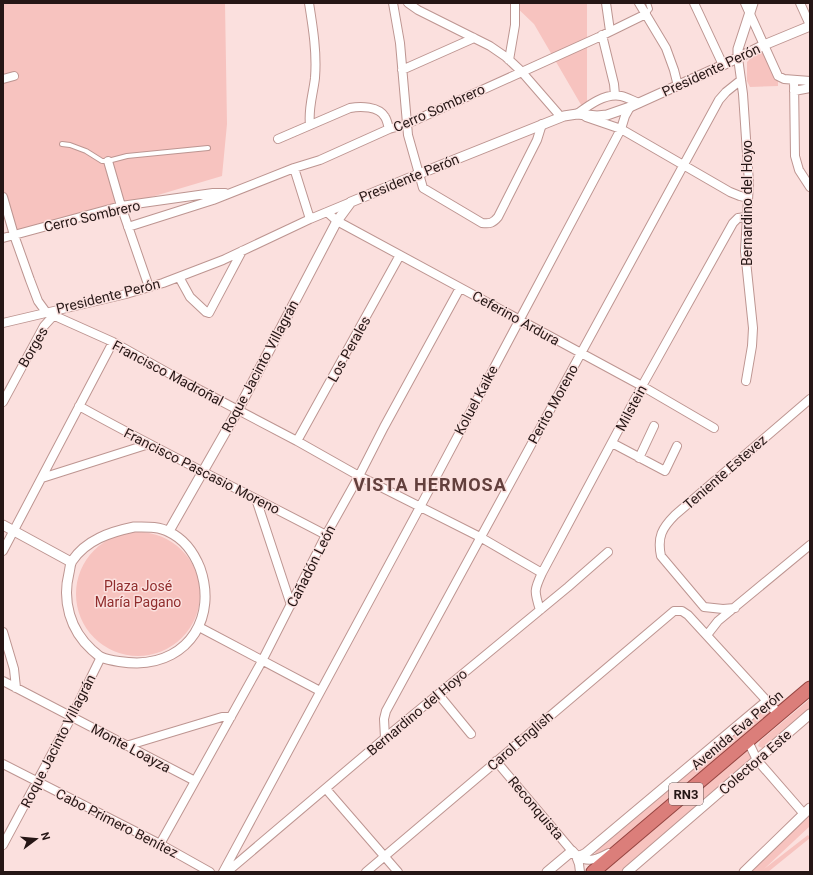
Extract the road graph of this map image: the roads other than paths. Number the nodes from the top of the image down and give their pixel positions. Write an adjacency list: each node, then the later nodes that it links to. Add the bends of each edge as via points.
1 (309, 3): 38 (street, via 316,53 309,107)
2 (394, 3): 22 (street)
3 (408, 3): 17 (street)
4 (515, 3): 20 (street, via 515,25)
5 (606, 3): 15 (street)
6 (639, 3): 12 (street)
7 (648, 3): 12 (lane, via 650,9)
8 (694, 3): 21 (street)
9 (745, 3): 13 (street)
10 (753, 3): 13 (street, Bernardino del Hoyo)
11 (800, 3): 14 (street)
12 (646, 14): 15 (street, Cerro Sombrero); 29 (street, via 666,48)
13 (750, 14): 18 (street); 19 (street, Bernardino del Hoyo, via 738,49)
14 (810, 26): 18 (street, Presidente Perón)
15 (610, 31): 16 (street, Cerro Sombrero)
16 (602, 35): 23 (street, Cerro Sombrero); 32 (street)
17 (474, 38): 20 (street); 22 (street)
18 (764, 45): 19 (street, Presidente Perón); 27 (street, via 778,76)
19 (738, 58): 21 (street, Presidente Perón); 26 (street, Bernardino del Hoyo)
20 (509, 60): 23 (street)
21 (723, 66): 29 (street, Presidente Perón)
22 (402, 70): 36 (street)
23 (520, 71): 35 (street); 36 (street, Cerro Sombrero)
24 (14, 76): 25 (street)
25 (3, 79)
26 (741, 80): 45 (street, Perito Moreno, via 719,100); 51 (street, Bernardino del Hoyo)
27 (794, 80): 28 (street); 31 (street)
28 (810, 80)
29 (678, 86): 33 (street, Presidente Perón)
30 (810, 88): 31 (street)
31 (794, 91): 48 (street, via 795,156 799,170)
32 (615, 95): 33 (street, via 623,96); 34 (street, via 591,104)
33 (634, 105): 34 (street, Presidente Perón, via 607,115); 40 (street, Koluel Kaike, via 625,116)
34 (578, 114): 35 (street, Presidente Perón); 40 (street)
35 (561, 117): 37 (street, Presidente Perón)
36 (406, 124): 39 (street, Cerro Sombrero); 47 (street)
37 (542, 124): 47 (street, Presidente Perón); 47 (street, via 537,140 494,222 482,223 427,191 423,188)
38 (310, 125): 39 (street, via 358,106 379,110 385,116); 41 (street)
39 (389, 129): 46 (street, Cerro Sombrero, via 320,160)
40 (620, 130): 45 (street); 67 (street, Koluel Kaike)
41 (278, 140)
42 (62, 144): 44 (lane, via 86,151 102,161)
43 (208, 148): 44 (lane, via 127,156)
44 (108, 161): 53 (street)
45 (685, 165): 51 (street, via 730,192); 70 (street, Perito Moreno)
46 (294, 168): 49 (street, Cerro Sombrero); 56 (street)
47 (419, 174): 52 (street, Presidente Perón)
48 (809, 184)
49 (229, 193): 53 (street, Cerro Sombrero); 58 (street, Cerro Sombrero)
50 (3, 197): 59 (street)
51 (748, 198): 55 (street, Bernardino del Hoyo)
52 (351, 202): 54 (street, Presidente Perón); 57 (street, Roque Jacinto Villagrán)
53 (121, 206): 58 (street); 59 (street, Cerro Sombrero)
54 (327, 212): 56 (street, Presidente Perón); 57 (street)
55 (746, 216): 71 (street, Bernardino del Hoyo, via 745,251 753,328); 72 (street, Milstein, via 733,222)
56 (310, 219): 61 (street, Presidente Perón)
57 (336, 222): 62 (street, Ceferino Ardura); 76 (street, Roque Jacinto Villagrán)
58 (128, 227): 64 (street)
59 (14, 235): 60 (street, Cerro Sombrero); 66 (street, via 38,301)
60 (3, 238)
61 (242, 251): 63 (street, Presidente Perón); 63 (street, via 209,312 190,297)
62 (400, 255): 65 (street, Ceferino Ardura); 79 (street, Los Perales)
63 (179, 277): 64 (street, Presidente Perón)
64 (149, 287): 66 (street, Presidente Perón)
65 (460, 288): 67 (street, Ceferino Ardura); 85 (street, Cañadón León)
66 (50, 313): 68 (street, Presidente Perón); 69 (street, Francisco Madroñal); 74 (street, Borges)
67 (519, 319): 70 (street, Ceferino Ardura); 88 (street, Koluel Kaike)
68 (3, 323)
69 (113, 342): 75 (street); 76 (street, Francisco Madroñal)
70 (580, 354): 72 (street, Ceferino Ardura); 93 (street, Perito Moreno)
71 (746, 381)
72 (642, 386): 78 (street, Ceferino Ardura); 80 (street, Milstein)
73 (810, 399): 100 (street, Teniente Estevez, via 666,524 661,533 658,545 661,556)
74 (3, 402)
75 (79, 406): 81 (street, Francisco Pascasio Moreno); 86 (street)
76 (238, 410): 79 (street, Francisco Madroñal); 84 (street, Roque Jacinto Villagrán)
77 (654, 426): 83 (street)
78 (714, 428)
79 (298, 441): 85 (street, Francisco Madroñal)
80 (612, 443): 83 (street); 98 (street, Milstein)
81 (149, 444): 84 (street, Francisco Pascasio Moreno); 86 (street)
82 (677, 446): 83 (street, via 665,471)
83 (639, 458)
84 (204, 471): 87 (street, Francisco Pascasio Moreno); 91 (street, Roque Jacinto Villagrán)
85 (359, 476): 88 (street, Francisco Madroñal); 92 (street, Cañadón León)
86 (42, 478): 90 (street)
87 (256, 499): 92 (street, Francisco Pascasio Moreno); 99 (street)
88 (420, 507): 93 (street, Francisco Madroñal); 112 (street, Koluel Kaike)
89 (3, 525): 90 (street)
90 (13, 530): 95 (street); 97 (street)
91 (169, 531): 97 (street, Roque Jacinto Villagrán, via 151,527 117,530 101,536); 104 (street, Roque Jacinto Villagrán, via 186,544 196,558 202,575 206,594)
92 (326, 535): 99 (street, Cañadón León)
93 (480, 537): 98 (street, Francisco Madroñal); 120 (street, Perito Moreno, via 386,711)
94 (810, 545): 101 (street)
95 (3, 551)
96 (608, 552): 102 (street, Bernardino del Hoyo)
97 (71, 562): 107 (street, Roque Jacinto Villagrán, via 66,584 72,624 83,642)
98 (542, 573): 102 (street, Milstein, via 535,587)
99 (291, 606): 108 (street, Cañadón León)
100 (704, 607): 101 (street); 103 (street, via 713,615)
101 (735, 608): 103 (street)
102 (540, 610): 113 (street, Bernardino del Hoyo)
103 (715, 624): 106 (street)
104 (199, 628): 107 (street, Roque Jacinto Villagrán, via 179,651 155,660 137,663); 108 (street)
105 (3, 632): 110 (street, via 14,669)
106 (707, 635): 114 (street); 124 (street, Carol English, via 682,611 674,610)
107 (101, 657): 117 (street, Roque Jacinto Villagrán)
108 (262, 661): 112 (street); 118 (street, Cañadón León)
109 (3, 681): 110 (street, Monte Loayza)
110 (16, 688): 117 (street, Monte Loayza)
111 (810, 688): 116 (highway, Avenida Eva Perón / RN3)
112 (320, 691): 136 (street, Koluel Kaike)
113 (438, 695): 119 (street); 120 (street, Bernardino del Hoyo)
114 (767, 701): 116 (street); 133 (street, via 596,845 582,856)
115 (810, 714): 123 (street, Colectora Este)
116 (779, 715): 121 (highway, Avenida Eva Perón / RN3)
117 (72, 716): 122 (street, Monte Loayza); 127 (street, Roque Jacinto Villagrán)
118 (231, 717): 122 (street, via 222,717); 126 (street, Cañadón León)
119 (471, 734)
120 (385, 738): 128 (street, Bernardino del Hoyo)
121 (748, 741): 123 (street); 130 (highway, Avenida Eva Perón / RN3)
122 (126, 746): 126 (street, Monte Loayza)
123 (757, 760): 129 (street); 143 (street, Colectora Este)
124 (496, 761): 133 (street, Reconquista); 134 (street, Carol English)
125 (3, 764): 127 (street, Cabo Primero Benítez)
126 (195, 781): 131 (street, Cañadón León)
127 (37, 782): 131 (street, Cabo Primero Benítez); 132 (street, Roque Jacinto Villagrán)
128 (326, 788): 134 (street); 137 (street, Bernardino del Hoyo)
129 (807, 811): 144 (street)
130 (639, 834): 133 (street, via 596,860 585,860); 142 (highway, Avenida Eva Perón / RN3)
131 (160, 844): 135 (street, Cabo Primero Benítez)
132 (3, 845)
133 (574, 853): 140 (street); 141 (street, Reconquista); 142 (street, Reconquista)
134 (384, 856): 138 (street, Carol English); 139 (street)
135 (210, 872)
136 (223, 872)
137 (227, 872)
138 (366, 872)
139 (398, 872)
140 (547, 872)
141 (580, 872)
142 (592, 872)
143 (627, 872)
144 (744, 872)

